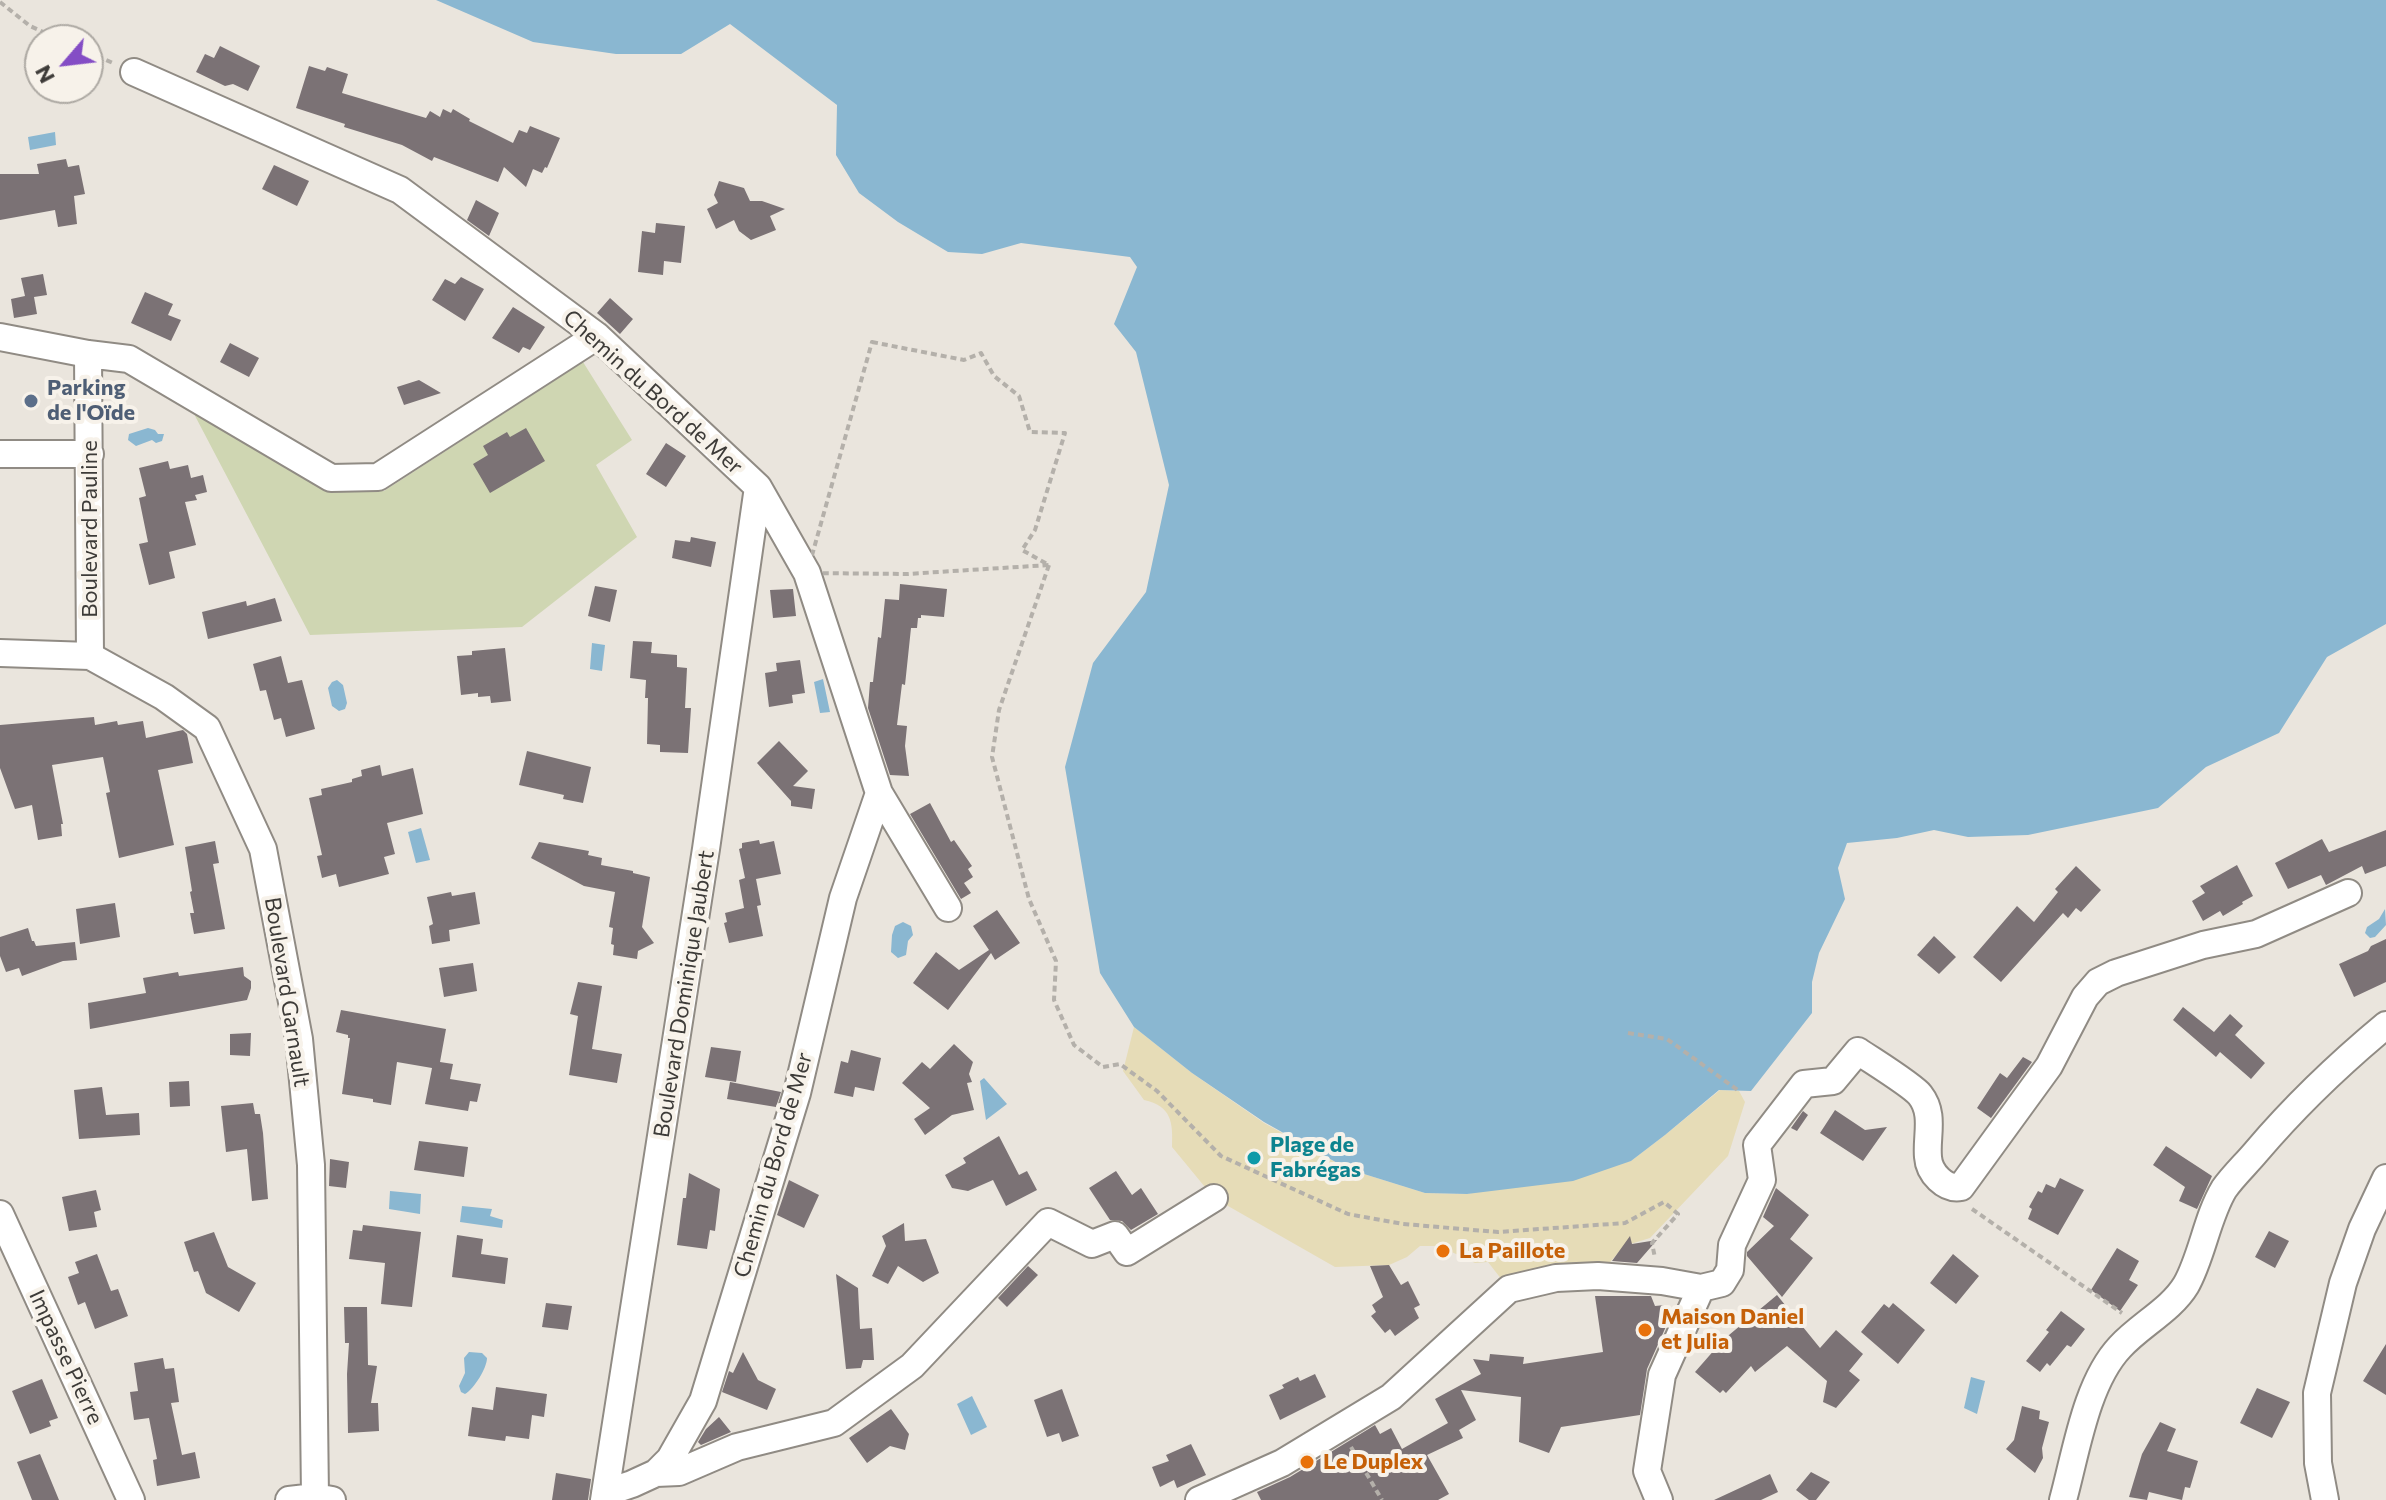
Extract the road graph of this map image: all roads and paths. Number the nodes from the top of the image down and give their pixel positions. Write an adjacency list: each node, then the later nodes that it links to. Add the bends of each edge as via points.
1 (0, 2): 2 (path)
2 (28, 24)
3 (134, 72): 4 (street, Chemin du Bord de Mer, via 400,190)
4 (597, 336): 6 (street, via 378,477 331,478 129,359); 9 (street, Chemin du Bord de Mer)
5 (0, 337): 6 (street)
6 (88, 354): 8 (street, Boulevard Pauline)
7 (0, 454): 8 (street)
8 (90, 454): 13 (street, Boulevard Pauline)
9 (758, 487): 11 (street, Chemin du Bord de Mer); 29 (street, Boulevard Dominique Jaubert)
10 (1049, 565): 11 (path, via 907,574); 11 (path, via 1022,550 1035,530 1065,433 1030,432 1019,396 994,376 981,353 964,360 872,342); 24 (path, via 999,710 992,757 1029,899 1056,961 1054,1000 1074,1045 1103,1067 1120,1064 1157,1091 1221,1156 1348,1214 1498,1232 1625,1223 1664,1202 1678,1214 1652,1243)
11 (807, 573): 14 (street, Chemin du Bord de Mer)
12 (0, 653): 13 (street, Boulevard Garnault)
13 (90, 656): 30 (street, Boulevard Garnault, via 207,728 263,849 299,1039 311,1165)
14 (879, 793): 16 (street, Chemin du Bord de Mer); 28 (street, Chemin du Bord de Mer, via 843,898 797,1093 703,1401 670,1459)
15 (2348, 893): 21 (street, via 2256,934 2203,945 2098,982 2049,1066)
16 (948, 908)
17 (2386, 1025): 26 (street, via 2274,1130 2224,1190 2186,1285 2170,1305)
18 (1628, 1033): 19 (path, via 1667,1039)
19 (1739, 1091)
20 (2386, 1178): 36 (street, via 2343,1283 2317,1393 2318,1463)
21 (1961, 1187): 25 (street, via 1948,1187 1931,1167 1928,1112 1920,1094 1858,1051 1833,1081 1804,1084 1757,1145 1762,1180 1732,1245 1730,1270); 26 (path, via 1964,1203)
22 (1214, 1198): 28 (street, via 1127,1252 1115,1235 1092,1244 1048,1222 912,1366 834,1423 737,1447 679,1472)
23 (0, 1214): 31 (street, Impasse Pierre)
24 (1662, 1281): 25 (street); 27 (street, via 1556,1278 1509,1289 1391,1397)
25 (1712, 1285): 34 (street, via 1662,1375 1647,1471)
26 (2141, 1326): 35 (street, via 2117,1350 2101,1377)
27 (1341, 1429): 32 (street, via 1282,1463); 33 (path)
28 (656, 1473): 29 (street)
29 (605, 1496)
30 (312, 1499)
31 (131, 1500)
32 (1199, 1500)
33 (1382, 1500)
34 (1659, 1500)
35 (2063, 1500)
36 (2325, 1500)

